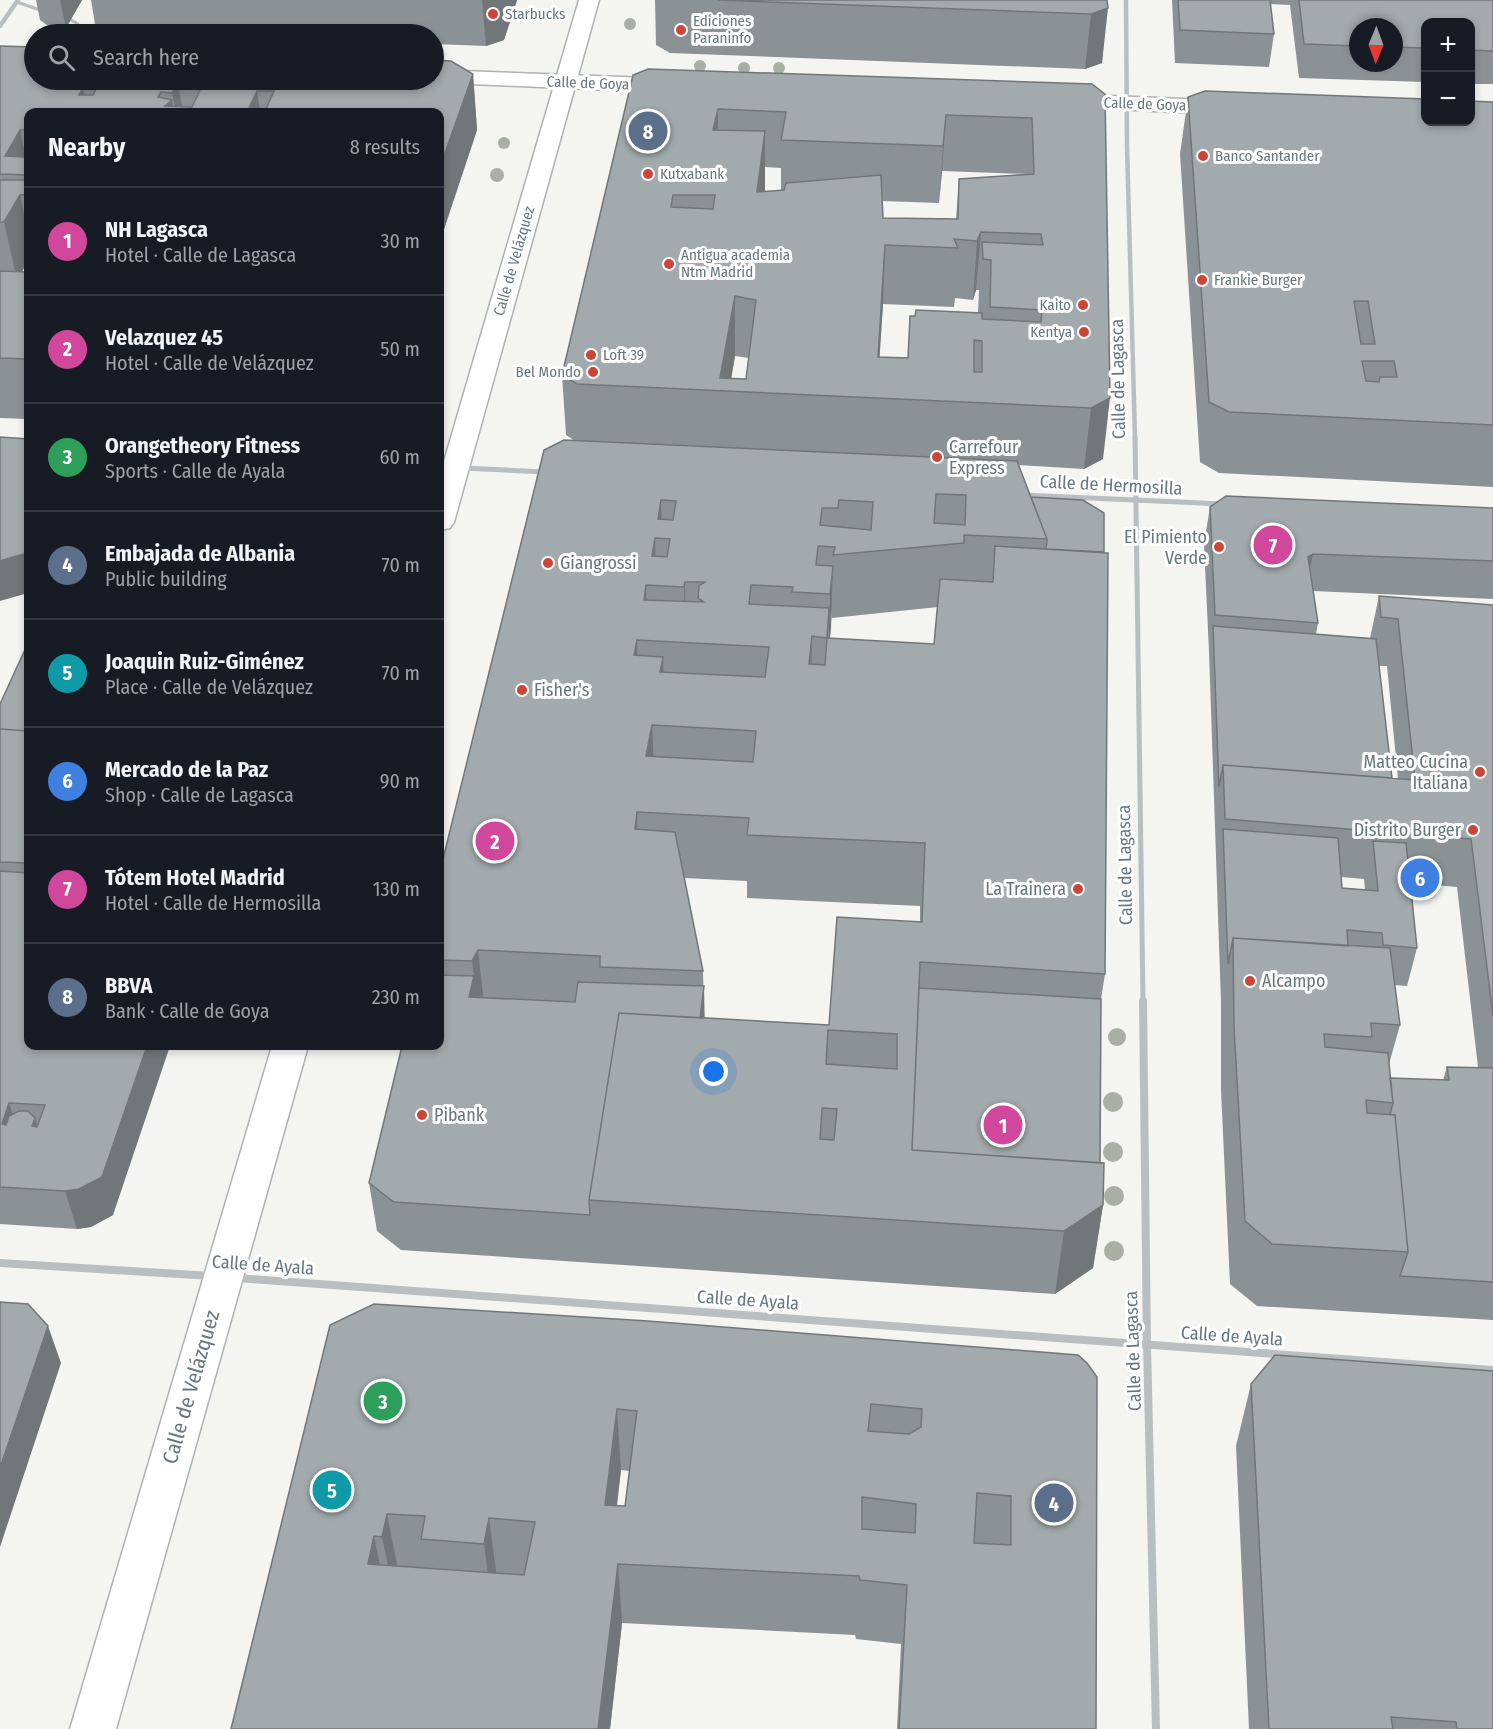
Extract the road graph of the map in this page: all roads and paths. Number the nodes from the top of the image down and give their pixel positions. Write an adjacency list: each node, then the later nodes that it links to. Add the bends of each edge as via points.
1 (589, 0): 9 (main road, Calle de Velázquez)
2 (1126, 0): 12 (street, Calle de Lagasca)
3 (17, 1): 4 (lane); 7 (street)
4 (46, 12)
5 (71, 20): 6 (lane)
6 (78, 24)
7 (0, 26)
8 (444, 77): 9 (main road, Calle de Goya)
9 (566, 82): 10 (main road, Calle de Goya); 14 (main road, Calle de Velázquez)
10 (695, 87)
11 (1037, 100): 12 (main road, Calle de Goya)
12 (1127, 104): 13 (main road, Calle de Goya); 17 (street, Calle de Lagasca)
13 (1252, 109)
14 (451, 468): 15 (street); 18 (main road, Calle de Velázquez)
15 (557, 472)
16 (1022, 495): 17 (street, Calle de Hermosilla)
17 (1137, 500): 19 (street, Calle de Hermosilla); 23 (street, Calle de Lagasca)
18 (444, 502)
19 (1228, 504)
20 (289, 1050): 22 (main road, Calle de Velázquez)
21 (0, 1263): 22 (street, Calle de Ayala)
22 (223, 1277): 23 (street, Calle de Ayala); 25 (main road, Calle de Velázquez)
23 (1147, 1344): 24 (street, Calle de Ayala); 26 (street, Calle de Lagasca)
24 (1493, 1370)
25 (93, 1729)
26 (1156, 1729)

